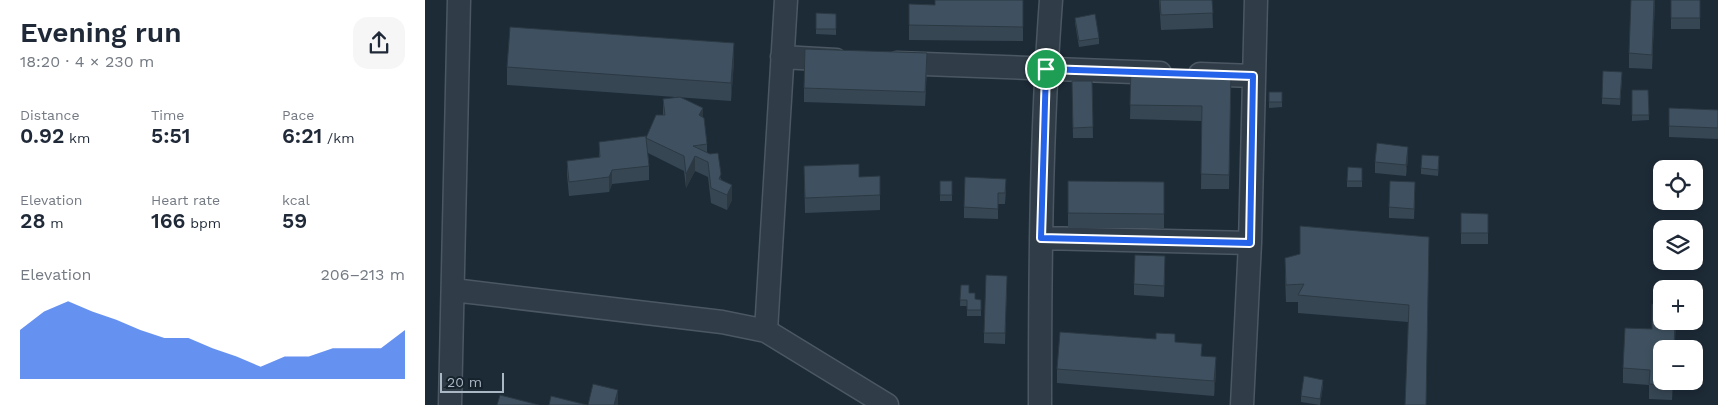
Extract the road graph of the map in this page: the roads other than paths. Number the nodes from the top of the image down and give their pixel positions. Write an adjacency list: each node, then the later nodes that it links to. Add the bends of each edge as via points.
1 (459, 0): 10 (street)
2 (786, 0): 5 (street)
3 (1051, 0): 6 (street)
4 (1256, 0): 7 (street)
5 (781, 57): 6 (street); 11 (street)
6 (1046, 69): 7 (street); 8 (street)
7 (1253, 76): 9 (street)
8 (1041, 238): 9 (street); 14 (street)
9 (1250, 243): 15 (street)
10 (453, 290): 11 (street, via 722,322); 12 (street)
11 (766, 331): 13 (street)
12 (450, 405)
13 (887, 405)
14 (1039, 405)
15 (1242, 405)

